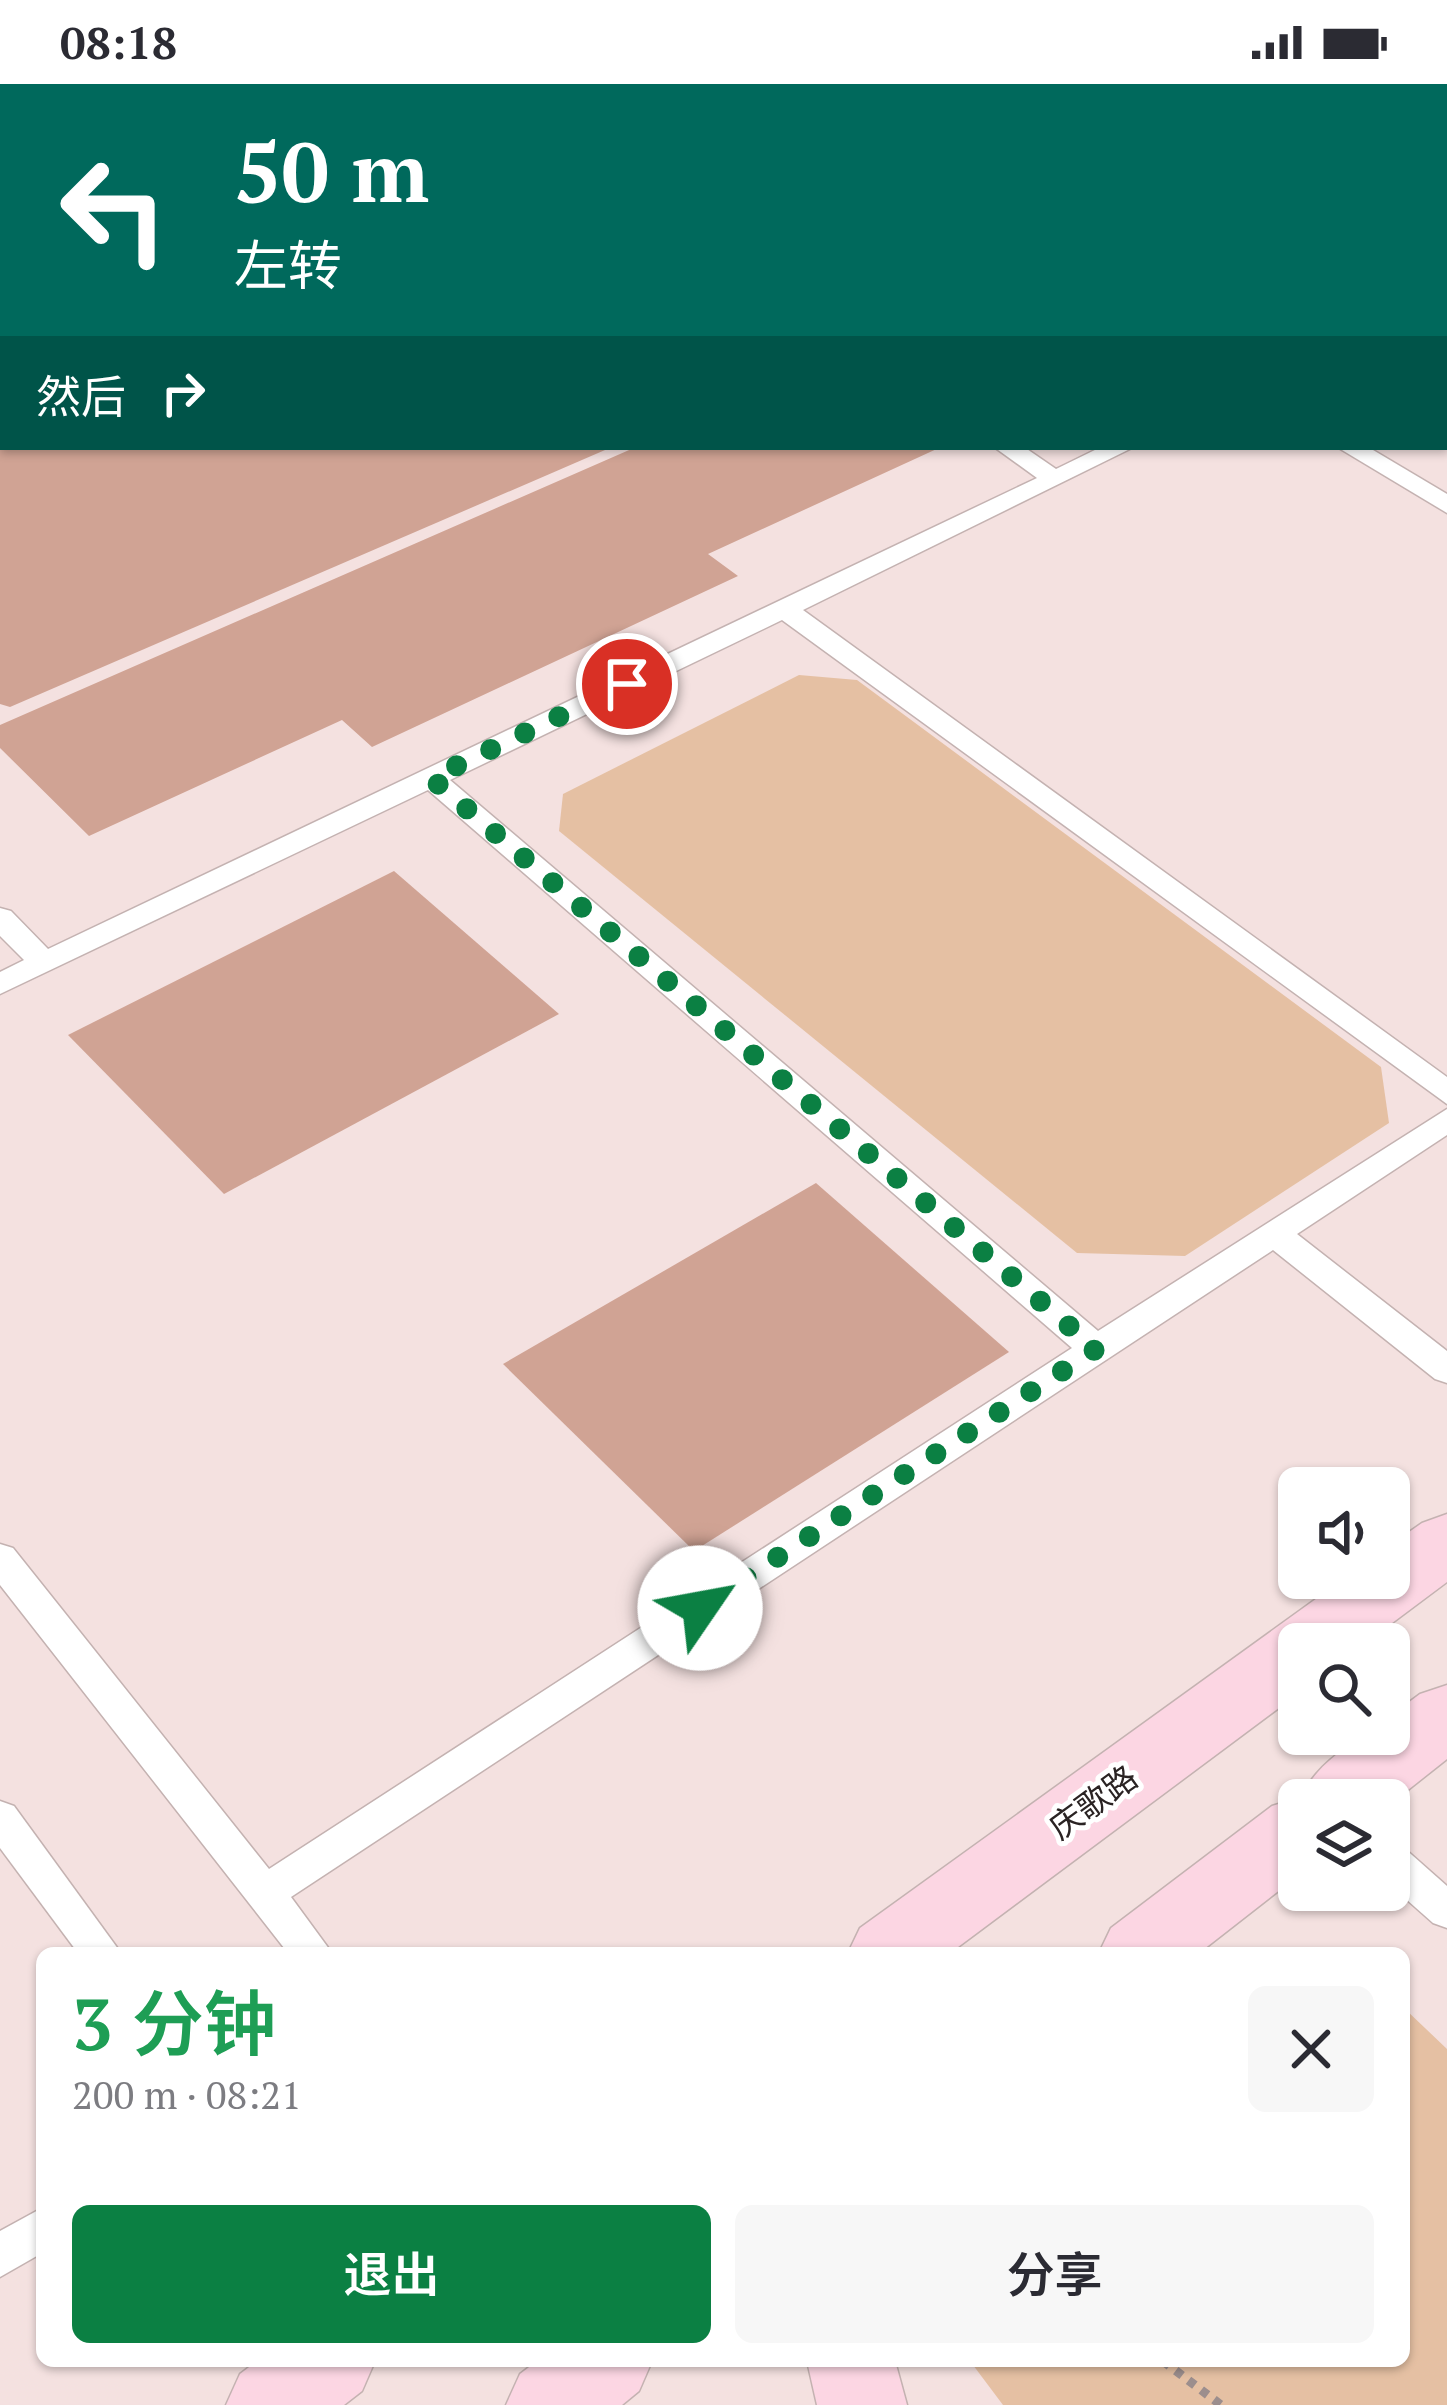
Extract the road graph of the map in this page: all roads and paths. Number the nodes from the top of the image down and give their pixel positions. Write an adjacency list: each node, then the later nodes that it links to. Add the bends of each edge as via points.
1 (1010, 450): 4 (lane)
2 (1115, 450): 4 (lane)
3 (1355, 450): 5 (lane)
4 (1054, 479): 6 (lane)
5 (1447, 505)
6 (784, 609): 7 (lane); 11 (lane)
7 (431, 778): 9 (lane); 13 (lane)
8 (0, 917): 9 (lane)
9 (44, 964): 10 (lane)
10 (0, 984)
11 (1446, 1116): 12 (lane)
12 (1274, 1233): 13 (lane); 14 (lane)
13 (1096, 1349): 24 (lane)
14 (1447, 1370)
15 (1447, 1543): 17 (street)
16 (0, 1558): 24 (lane)
17 (1338, 1623)
18 (1278, 1667): 28 (street, 庆歌路)
19 (1447, 1716): 20 (street)
20 (1365, 1779)
21 (0, 1818): 26 (lane)
22 (1278, 1846): 29 (street)
23 (1410, 1877): 25 (lane)
24 (265, 1893): 27 (lane)
25 (1447, 1911)
26 (97, 1947)
27 (307, 1947)
28 (896, 1947)
29 (1147, 1947)
30 (36, 2232): 31 (lane)
31 (0, 2256)
32 (323, 2367): 36 (street)
33 (600, 2367): 37 (street)
34 (852, 2367): 38 (street)
35 (1171, 2367): 39 (path)
36 (271, 2405)
37 (551, 2405)
38 (862, 2405)
39 (1221, 2405)

